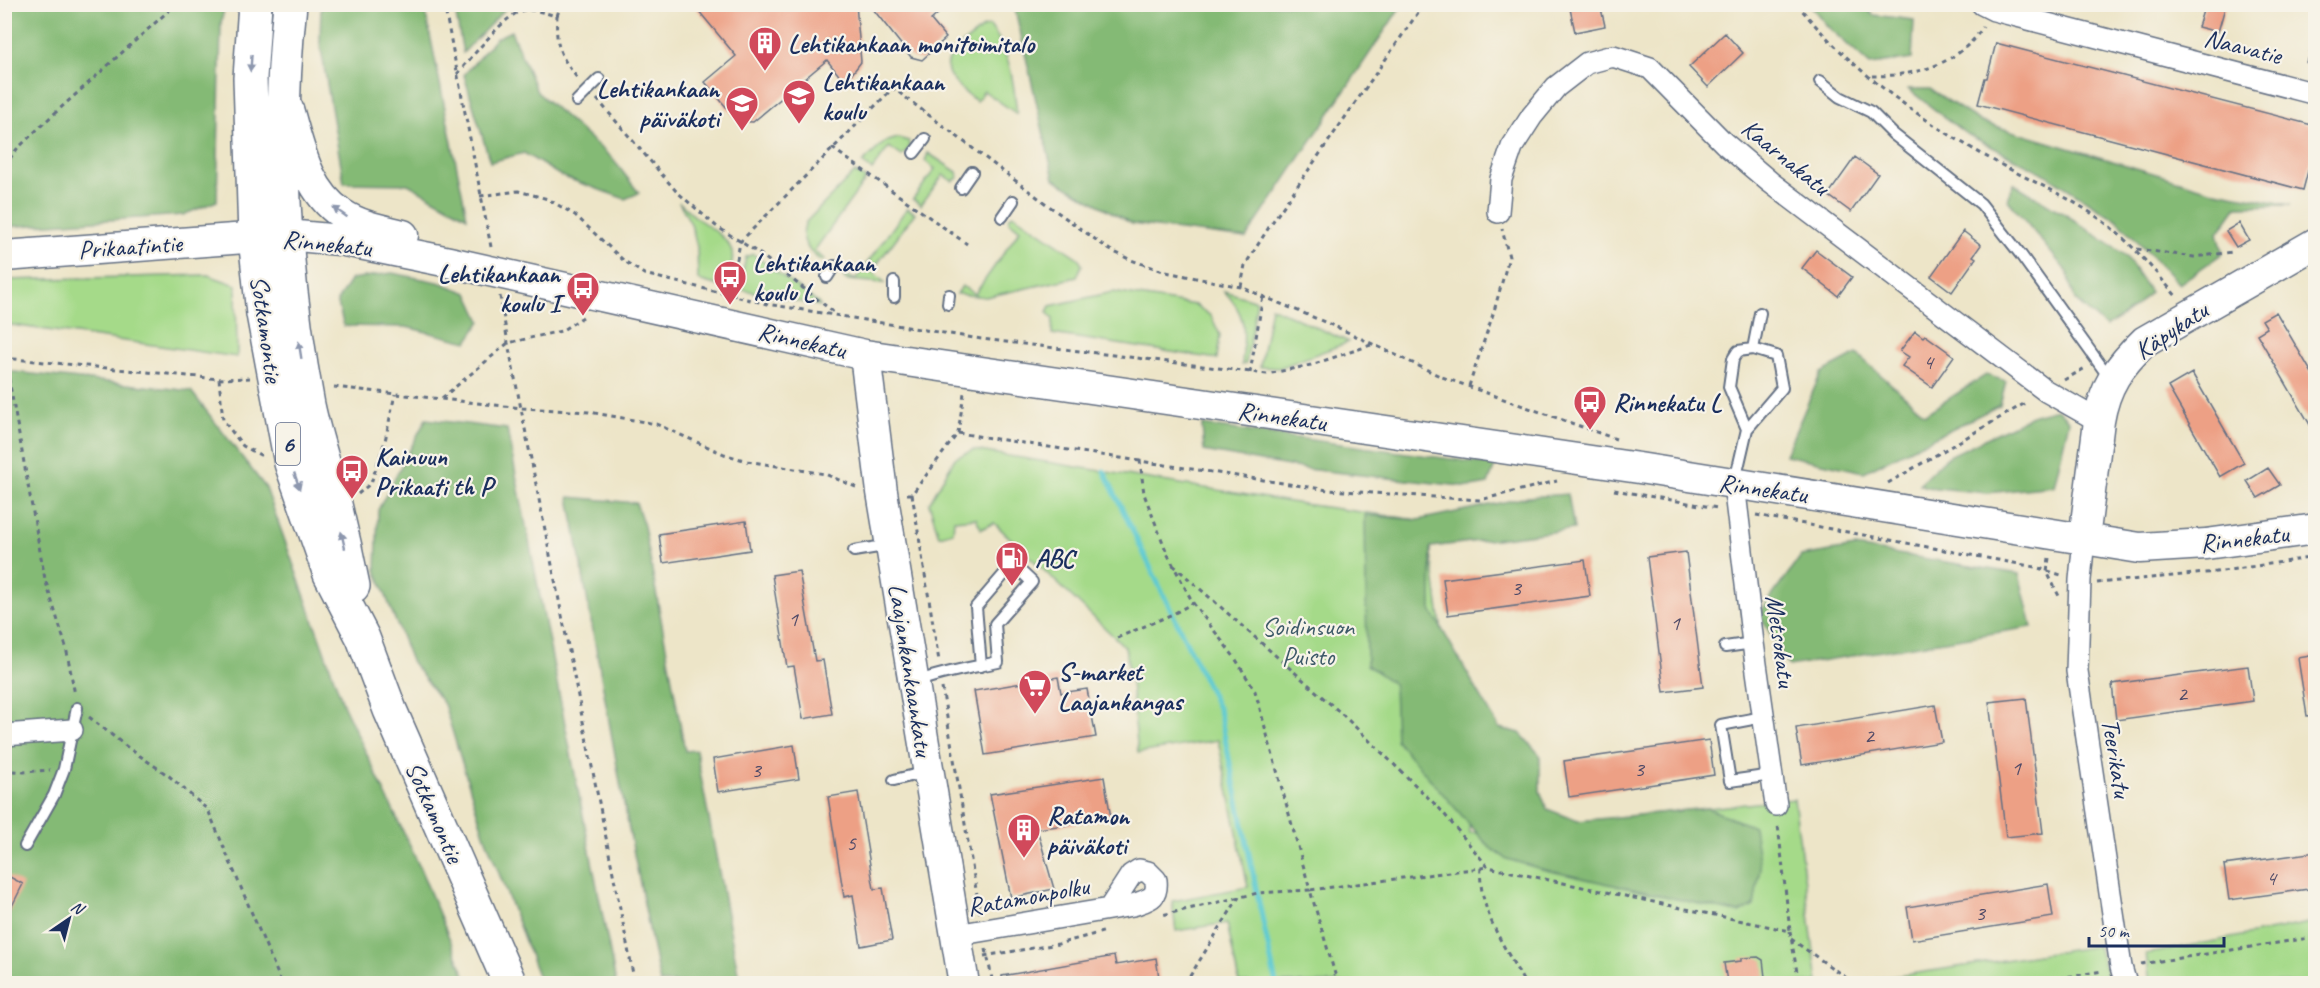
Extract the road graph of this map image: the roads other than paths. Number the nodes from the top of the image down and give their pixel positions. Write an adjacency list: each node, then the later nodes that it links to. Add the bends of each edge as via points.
1 (255, 4): 17 (highway, Sotkamontie / 6, one-way to 17, via 250,78)
2 (290, 4): 7 (highway, Sotkamontie / 6)
3 (1988, 7): 6 (street, Naavatie)
4 (599, 79): 8 (lane)
5 (1820, 81): 28 (lane, via 1840,97 1871,112 1981,204)
6 (2314, 93)
7 (284, 96): 16 (highway, Sotkamontie / 6, via 282,155); 20 (street, one-way to 7, via 437,251 407,236 342,215 324,199 311,179)
8 (577, 102)
9 (925, 139): 10 (lane)
10 (914, 153)
11 (972, 172): 12 (lane)
12 (962, 188)
13 (1013, 201): 15 (lane)
14 (1498, 212): 29 (street, Kaarnakatu, via 1501,179 1512,147 1556,87 1587,63 1613,56 1650,68 1724,143 1770,182 2046,391)
15 (1002, 216)
16 (287, 236): 17 (street, Rinnekatu); 20 (street, Rinnekatu, via 340,240); 36 (highway, Sotkamontie / 6, one-way to 16, via 332,494 308,406)
17 (255, 237): 19 (street, Prikaatintie); 36 (highway, Sotkamontie / 6, one-way to 36, via 263,314 291,462 330,574)
18 (2316, 243): 28 (street, Käpykatu, via 2145,341)
19 (4, 256)
20 (449, 262): 27 (street, Rinnekatu)
21 (834, 266): 22 (lane)
22 (827, 277)
23 (894, 282): 24 (lane)
24 (894, 297)
25 (1760, 312): 26 (lane)
26 (1753, 349): 30 (lane, via 1738,351 1729,387); 30 (lane, via 1776,356 1782,388)
27 (865, 355): 31 (street, Rinnekatu, via 1640,468); 34 (street, Laajankankaankatu)
28 (2106, 373): 29 (street, Käpykatu)
29 (2098, 421): 33 (street, Käpykatu)
30 (1747, 429): 31 (lane)
31 (1735, 498): 33 (street, Rinnekatu, via 1847,500); 37 (street, Metsokatu)
32 (2316, 530): 33 (street, Rinnekatu, via 2172,547 2140,548)
33 (2084, 539): 52 (street, Teerikatu, via 2077,671)
34 (890, 545): 35 (lane); 40 (street, Laajankankaankatu)
35 (854, 551)
36 (363, 638): 53 (highway, Sotkamontie / 6, via 394,720)
37 (1753, 643): 38 (lane); 42 (street, Metsokatu)
38 (1725, 647)
39 (981, 666): 39 (lane, via 998,662 995,624 1032,582 1012,564 976,607); 40 (lane)
40 (927, 678): 45 (street, Laajankankaankatu)
41 (77, 708): 43 (lane)
42 (1763, 717): 46 (street, Metsokatu); 46 (lane, via 1721,726 1730,781)
43 (72, 730): 44 (street); 49 (lane, via 54,795)
44 (4, 735)
45 (927, 772): 47 (lane); 51 (street, Laajankankaankatu)
46 (1772, 775): 48 (street, Metsokatu)
47 (894, 780)
48 (1776, 805)
49 (25, 846)
50 (1111, 919): 51 (street, Ratamonpolku)
51 (970, 953)
52 (2123, 975)
53 (510, 984)

